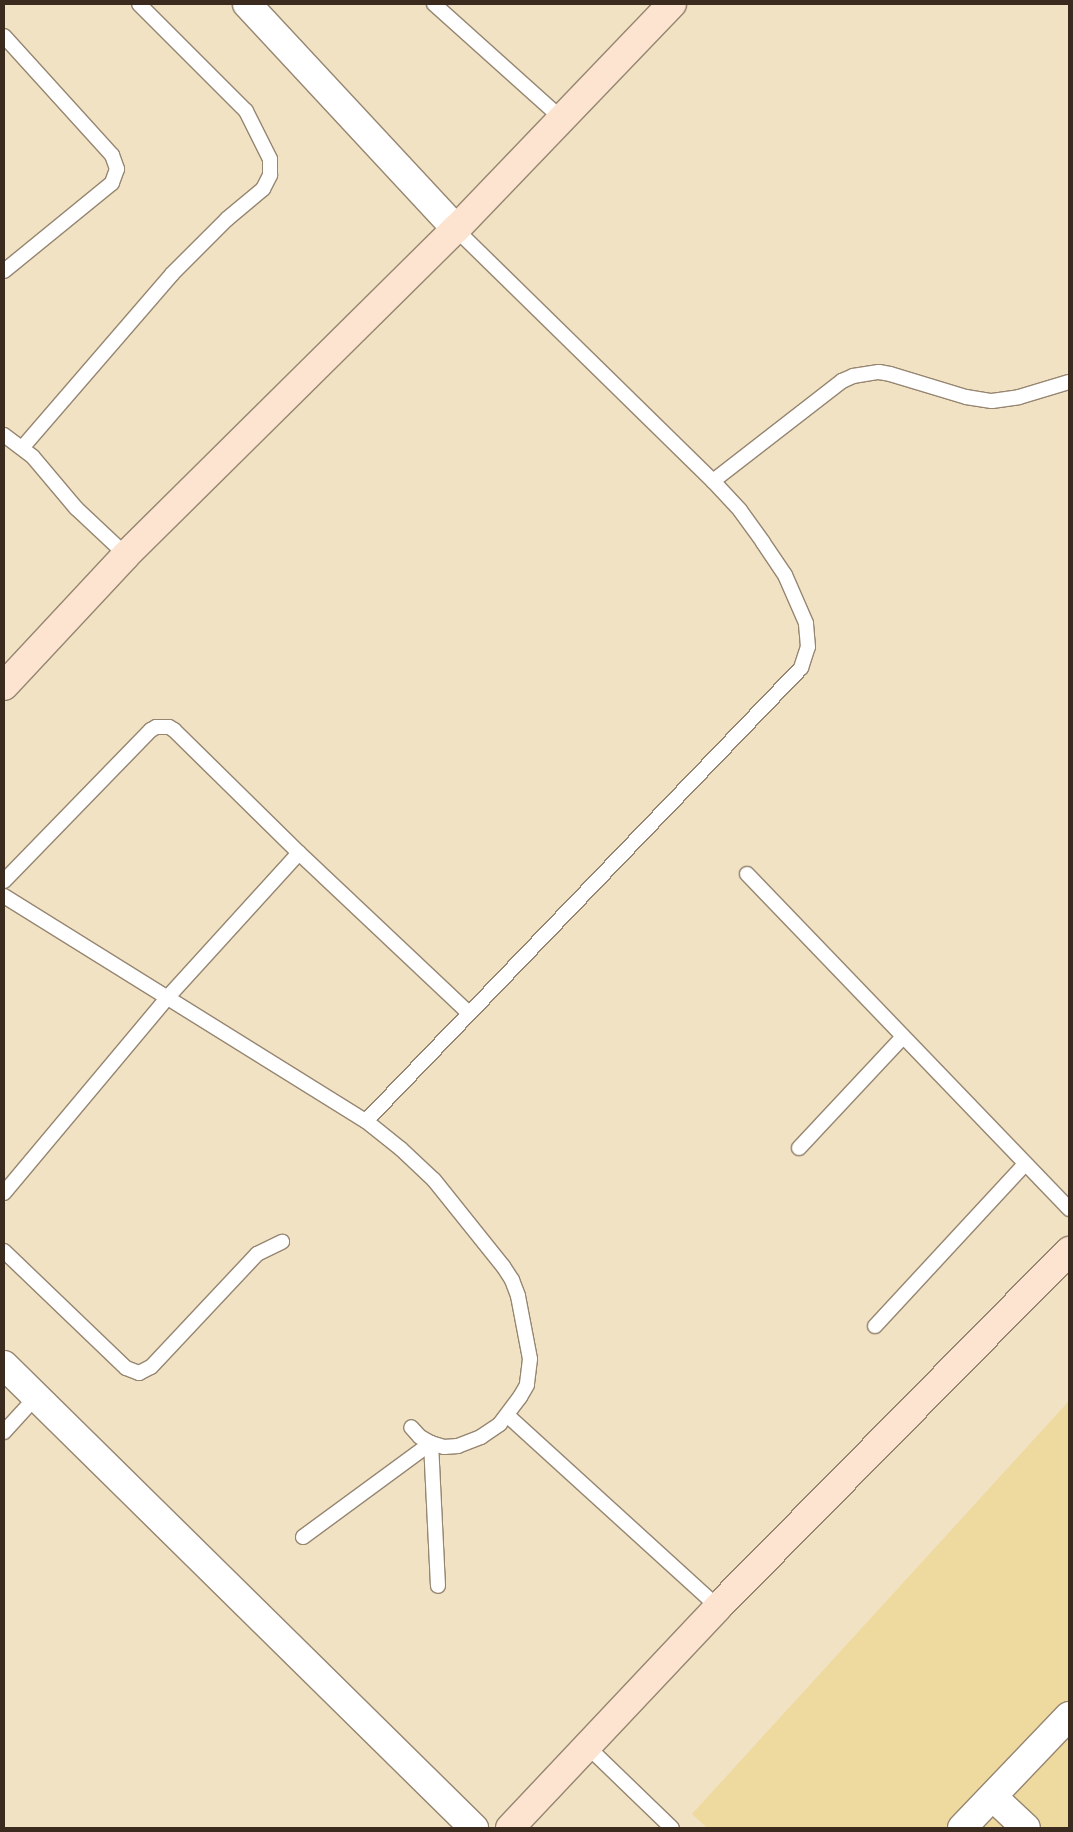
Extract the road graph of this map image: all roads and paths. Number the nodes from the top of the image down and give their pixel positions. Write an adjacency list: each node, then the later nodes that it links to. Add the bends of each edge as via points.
1 (139, 4): 11 (lane, via 246,111 270,159 270,175 263,189 172,274)
2 (247, 4): 7 (street)
3 (434, 4): 6 (lane)
4 (672, 4): 6 (street)
5 (4, 36): 8 (lane, via 112,155 117,169 112,183)
6 (561, 118): 7 (street)
7 (456, 229): 12 (lane); 13 (street)
8 (4, 271)
9 (1069, 382): 12 (lane, via 1019,397 992,401 966,397 879,372 853,376 842,381)
10 (4, 435): 11 (lane)
11 (22, 448): 13 (lane, via 76,508)
12 (713, 481): 20 (lane, via 764,542 802,611 808,647 801,668)
13 (126, 555): 14 (street)
14 (4, 686)
15 (299, 853): 17 (lane, via 174,730 162,726 151,730); 19 (lane); 20 (lane)
16 (748, 874): 21 (lane)
17 (4, 881)
18 (4, 896): 19 (lane)
19 (167, 998): 22 (lane); 25 (lane)
20 (469, 1014): 22 (lane)
21 (903, 1037): 23 (lane); 24 (lane)
22 (366, 1121): 33 (lane, via 434,1180 512,1280 522,1314 530,1372 527,1386)
23 (799, 1148)
24 (1025, 1164): 26 (lane); 30 (lane)
25 (4, 1193)
26 (1069, 1209)
27 (282, 1242): 29 (lane, via 257,1254 151,1367 139,1373 126,1368)
28 (1069, 1250): 39 (street)
29 (4, 1251)
30 (875, 1326)
31 (4, 1365): 32 (street)
32 (36, 1397): 35 (lane); 43 (street)
33 (508, 1416): 36 (lane, via 486,1434 458,1446 444,1447); 39 (lane)
34 (411, 1427): 36 (lane)
35 (4, 1432)
36 (431, 1443): 37 (lane); 38 (lane)
37 (303, 1537)
38 (438, 1586)
39 (718, 1607): 41 (street)
40 (1069, 1716): 42 (street)
41 (587, 1746): 44 (street); 45 (lane)
42 (993, 1797): 46 (street); 47 (street)
43 (474, 1828)
44 (510, 1828)
45 (672, 1828)
46 (962, 1828)
47 (1026, 1828)

